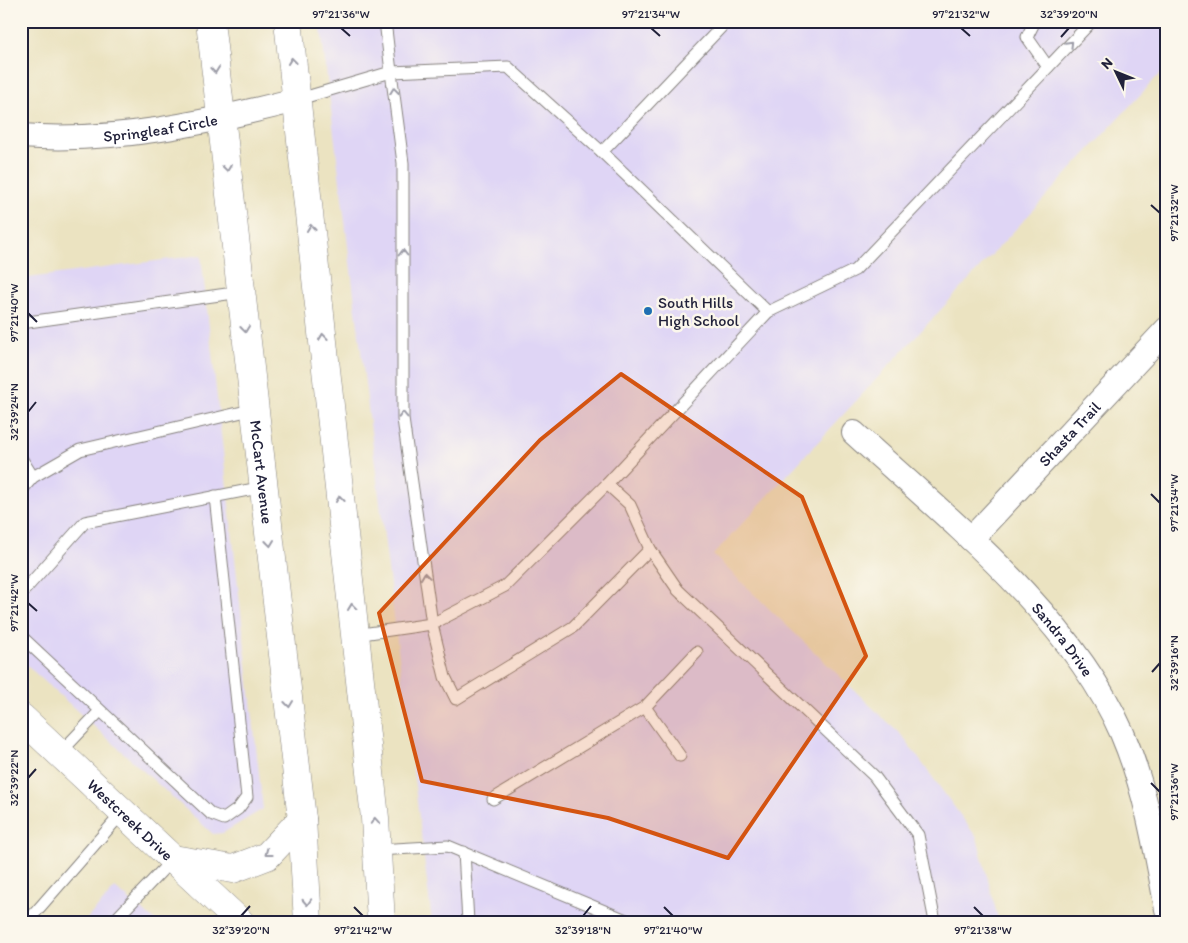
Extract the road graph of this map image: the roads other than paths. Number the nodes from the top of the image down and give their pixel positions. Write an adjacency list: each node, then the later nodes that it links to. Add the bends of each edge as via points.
1 (210, 21): 10 (main road, McCart Avenue, one-way to 10)
2 (288, 21): 9 (main road, one-way to 2)
3 (385, 21): 8 (lane)
4 (728, 21): 12 (lane)
5 (1092, 21): 7 (lane, one-way to 5)
6 (1032, 23): 7 (lane, via 1028,37)
7 (1048, 67): 14 (lane, via 855,270)
8 (391, 72): 9 (lane); 12 (lane, via 508,67); 28 (lane, one-way to 8, via 403,419 403,164)
9 (296, 100): 10 (street, Springleaf Circle); 29 (main road, one-way to 9)
10 (221, 119): 11 (street, Springleaf Circle, via 105,137 54,139); 13 (main road, McCart Avenue, one-way to 13)
11 (21, 136)
12 (602, 152): 14 (lane)
13 (241, 292): 15 (lane); 17 (main road, McCart Avenue, one-way to 17)
14 (768, 312): 21 (lane)
15 (21, 323)
16 (1167, 329): 25 (street, Shasta Trail)
17 (255, 409): 20 (lane, via 80,450); 22 (main road, McCart Avenue)
18 (854, 433): 25 (street, Sandra Drive)
19 (21, 458): 20 (lane)
20 (33, 477): 23 (lane)
21 (607, 484): 26 (lane, via 630,505); 28 (lane, via 505,586)
22 (264, 487): 24 (lane); 39 (main road, McCart Avenue, one-way to 39)
23 (21, 490)
24 (215, 496): 27 (lane, via 85,522); 33 (lane, via 247,796 238,809 224,819 211,814)
25 (971, 539): 43 (street, Sandra Drive, via 1050,620 1097,685 1122,733 1144,796)
26 (650, 549): 28 (lane, via 573,627 456,699 445,677); 51 (lane, via 678,590 874,776 918,835)
27 (21, 594)
28 (432, 624): 29 (lane)
29 (355, 635): 40 (main road, one-way to 29)
30 (21, 636): 33 (lane)
31 (697, 652): 32 (lane)
32 (645, 707): 36 (lane); 37 (lane)
33 (100, 711): 35 (lane)
34 (21, 717): 35 (main road, Westcreek Drive)
35 (60, 753): 38 (main road, Westcreek Drive)
36 (680, 756)
37 (493, 799)
38 (124, 812): 42 (main road, Westcreek Drive); 44 (lane)
39 (302, 819): 42 (main road, one-way to 42, via 267,856 233,869); 47 (main road, McCart Avenue, one-way to 47)
40 (377, 850): 41 (lane, via 448,846); 48 (main road)
41 (464, 852): 49 (lane); 50 (lane)
42 (174, 859): 45 (lane); 46 (main road, Westcreek Drive)
43 (1167, 909)
44 (27, 922)
45 (113, 922)
46 (240, 922)
47 (308, 922)
48 (381, 922)
49 (468, 922)
50 (631, 922)
51 (935, 922)

